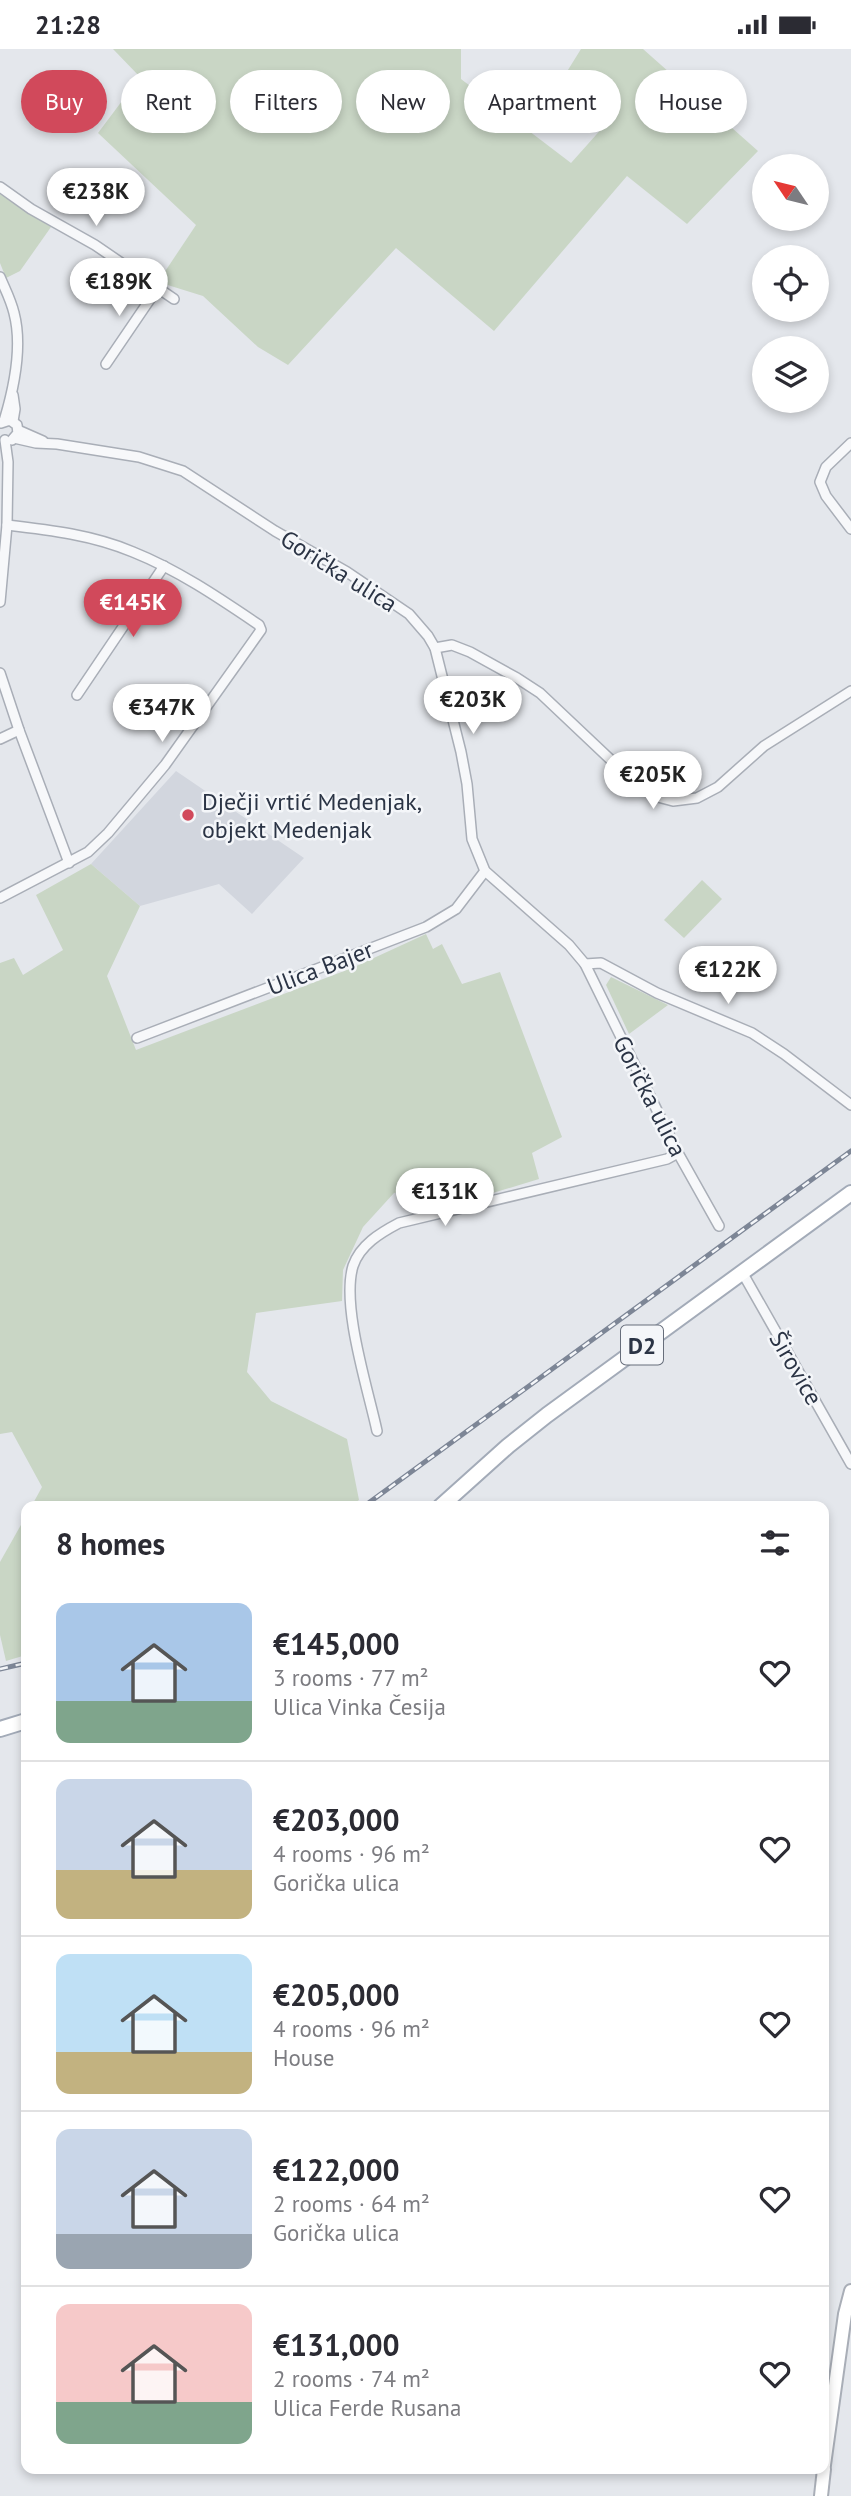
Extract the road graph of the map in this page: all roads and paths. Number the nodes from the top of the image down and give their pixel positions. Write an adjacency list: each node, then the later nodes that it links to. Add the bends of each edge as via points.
1 (0, 187): 3 (street)
2 (0, 277): 6 (street, via 17,332)
3 (157, 289): 4 (street); 5 (street)
4 (174, 299)
5 (106, 363)
6 (7, 433): 8 (street); 12 (street, Gorička ulica, via 139,457 183,471 369,586 408,614)
7 (851, 443): 9 (street, via 826,467 820,482)
8 (7, 525): 10 (street, via 91,538); 11 (street)
9 (851, 529)
10 (164, 566): 15 (street); 18 (street, via 261,630 136,801 88,852)
11 (0, 602)
12 (436, 648): 14 (street, via 452,646 470,652 517,678 540,693 638,785 673,801 697,798 718,787 764,746); 19 (street, Gorička ulica, via 461,752 472,839)
13 (0, 673): 16 (street)
14 (851, 691)
15 (77, 695)
16 (19, 730): 17 (street); 18 (street)
17 (0, 739)
18 (69, 863): 20 (street)
19 (485, 871): 21 (street, Gorička ulica); 22 (street, Ulica Bajer, via 456,909 426,927)
20 (0, 898)
21 (584, 964): 23 (street, via 601,963 657,993 752,1033); 24 (street, Gorička ulica)
22 (137, 1038)
23 (851, 1105)
24 (678, 1153): 26 (street, Gorička ulica); 28 (street, via 399,1223 376,1235 353,1266 350,1292)
25 (851, 1193): 27 (main road, D2)
26 (719, 1226)
27 (742, 1272): 29 (street, Širovice); 30 (main road, D2, via 547,1415)
28 (377, 1431)
29 (851, 1464)
30 (447, 1501)
31 (21, 1723): 32 (main road)
32 (0, 1729)
33 (851, 2291): 34 (street)
34 (848, 2316): 35 (street)
35 (829, 2436)
36 (823, 2474): 37 (street)
37 (821, 2496)

